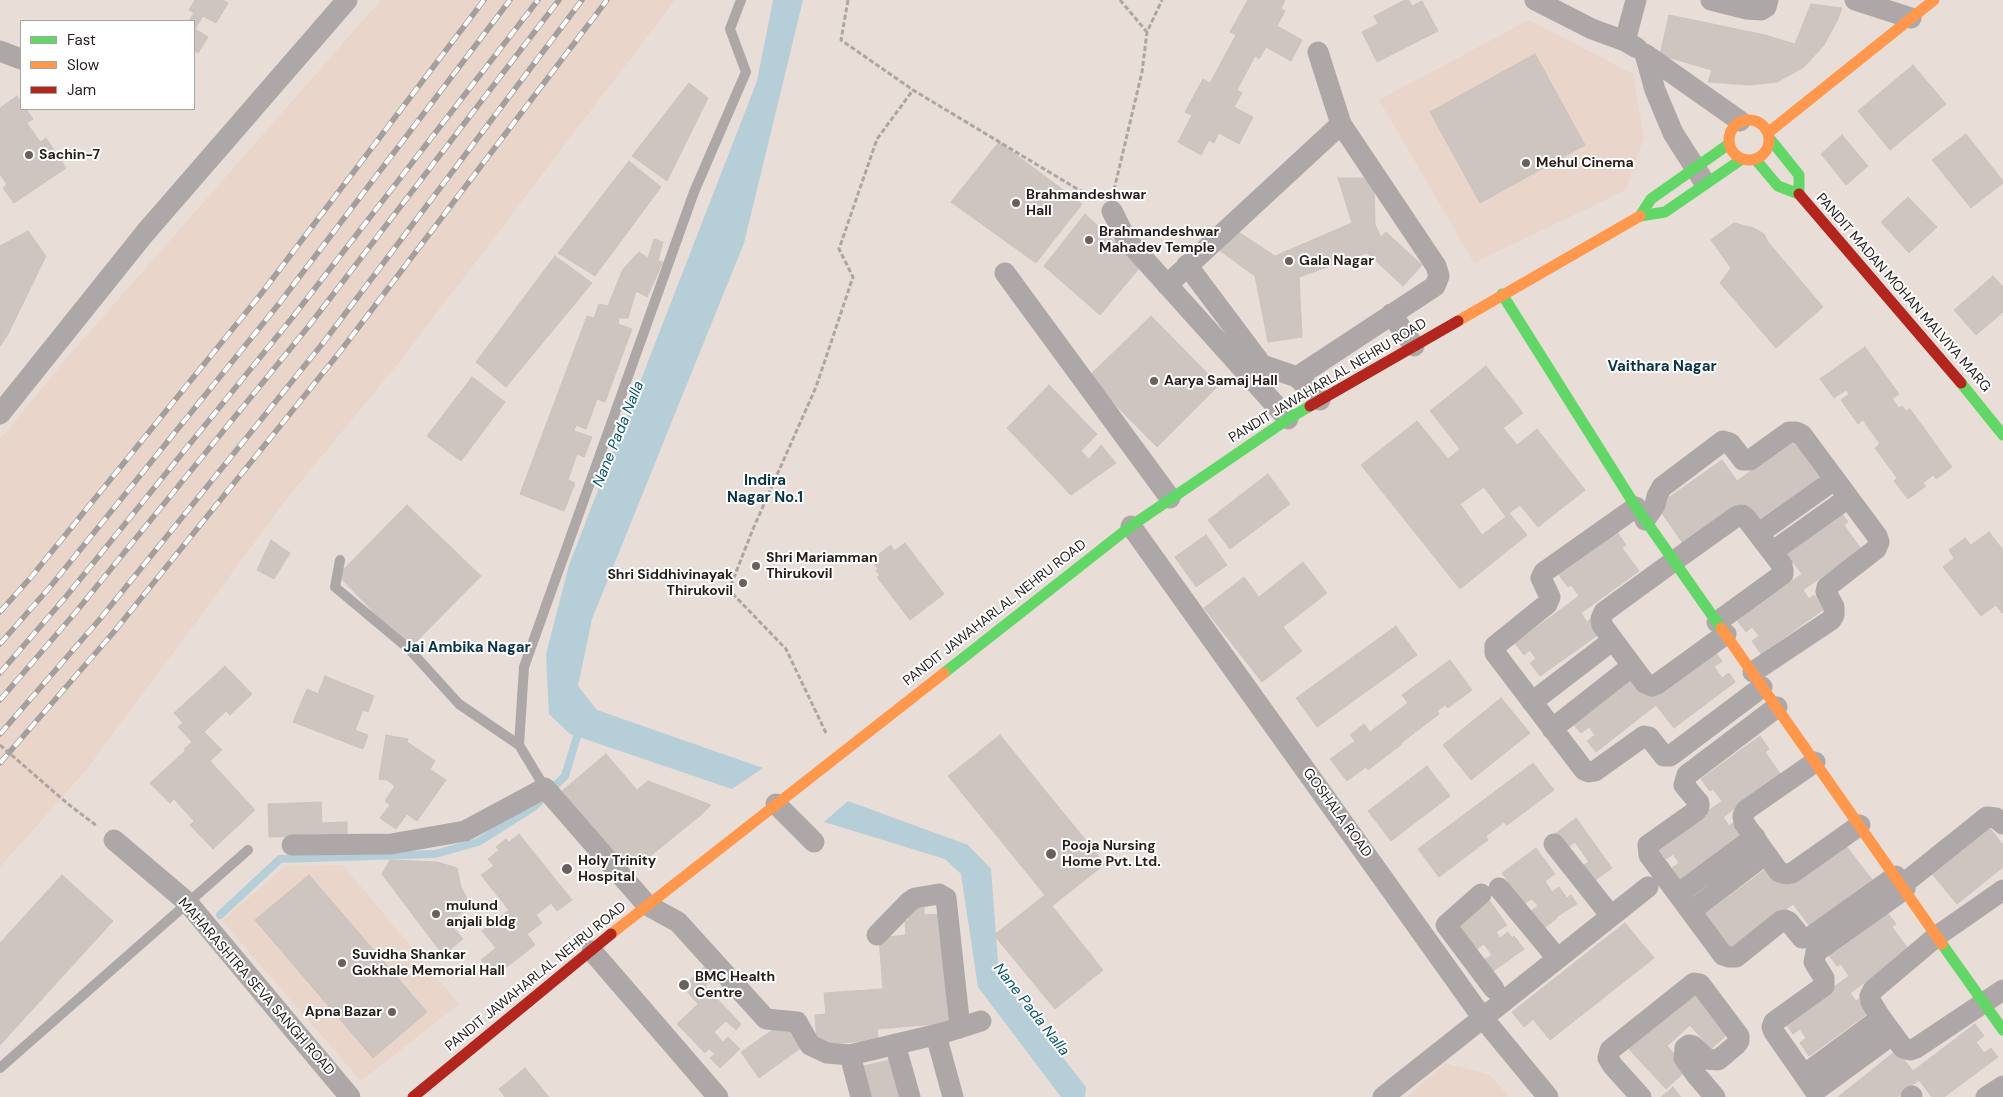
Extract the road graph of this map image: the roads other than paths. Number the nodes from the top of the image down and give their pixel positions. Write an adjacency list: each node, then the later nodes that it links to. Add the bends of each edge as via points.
1 (741, 0): 52 (lane, via 730,30 746,72 694,192 524,667)
2 (1534, 0): 10 (street, via 1592,29)
3 (1636, 0): 10 (street)
4 (1711, 0): 5 (street, via 1761,10)
5 (1768, 0)
6 (1855, 0): 9 (street)
7 (1934, 0): 9 (street)
8 (337, 4): 33 (street, via 145,233)
9 (1911, 18): 17 (street)
10 (1625, 41): 13 (street)
11 (0, 51): 14 (street)
12 (1318, 52): 16 (street)
13 (1645, 54): 15 (street); 21 (street, via 1655,90 1673,133)
14 (20, 59)
15 (1740, 122): 17 (street, via 1747,119 1760,122); 18 (street, via 1731,131)
16 (1341, 124): 25 (street); 29 (street, via 1436,266 1439,276 1435,286)
17 (1769, 136): 20 (street, via 1766,152); 22 (street, via 1799,175)
18 (1729, 144): 19 (street); 21 (street)
19 (1742, 159): 20 (street); 21 (street)
20 (1755, 159): 22 (street, via 1778,186)
21 (1700, 176): 24 (street, via 1651,199); 24 (street, via 1665,212)
22 (1799, 194): 35 (street, PANDIT MADAN MOHAN MALVIYA MARG)
23 (1112, 210): 27 (street, via 1126,239)
24 (1640, 216): 28 (street, PANDIT JAWAHARLAL NEHRU ROAD)
25 (1187, 265): 27 (street); 31 (street, via 1262,365)
26 (1005, 273): 37 (street)
27 (1167, 285): 34 (street)
28 (1502, 294): 30 (street, PANDIT JAWAHARLAL NEHRU ROAD); 39 (street)
29 (1391, 314): 30 (street); 31 (street)
30 (1414, 346): 32 (street, PANDIT JAWAHARLAL NEHRU ROAD)
31 (1296, 377): 32 (street)
32 (1320, 400): 34 (street, PANDIT JAWAHARLAL NEHRU ROAD)
33 (0, 414)
34 (1288, 419): 37 (street, PANDIT JAWAHARLAL NEHRU ROAD)
35 (2003, 435)
36 (1834, 480): 38 (street); 39 (street, via 1802,435 1796,432 1789,432 1750,460 1743,460 1730,443 1723,442 1662,487 1655,505); 41 (street)
37 (1170, 498): 40 (street, PANDIT JAWAHARLAL NEHRU ROAD)
38 (1848, 498): 42 (street); 48 (street, via 1877,536 1876,548 1827,587 1826,592 1834,607 1831,620)
39 (1641, 513): 44 (street); 49 (street, via 1544,572 1541,578 1550,598 1548,604 1495,646 1495,653)
40 (1131, 526): 55 (street, PANDIT JAWAHARLAL NEHRU ROAD); 79 (street, GOSHALA ROAD)
41 (1758, 534): 42 (street); 44 (street, via 1746,518 1737,516)
42 (1772, 552): 45 (street, via 1782,565 1782,574)
43 (340, 560): 52 (lane, via 336,587 409,649 459,704)
44 (1674, 560): 45 (street); 46 (street, via 1604,612 1602,625)
45 (1721, 628): 47 (street, via 1657,684 1645,683); 48 (street)
46 (1613, 640): 47 (street); 49 (street)
47 (1632, 666): 51 (street)
48 (1757, 680): 50 (street); 51 (street, via 1670,756 1664,756 1649,737 1644,736 1594,772 1589,772)
49 (1532, 702): 51 (street)
50 (1777, 707): 53 (street); 67 (street, via 1687,775 1684,784 1699,807 1648,845 1649,855)
51 (1552, 729)
52 (519, 746): 54 (lane)
53 (1815, 762): 57 (street); 62 (street, via 1746,810 1744,823)
54 (545, 788): 61 (street, via 465,831 391,844); 69 (street)
55 (776, 804): 59 (street); 69 (street, PANDIT JAWAHARLAL NEHRU ROAD)
56 (2003, 824): 64 (street, via 1996,818 1987,817)
57 (1860, 825): 62 (street, via 1792,873 1779,872); 64 (street)
58 (109, 836): 68 (street, MAHARASHTRA SEVA SANGH ROAD)
59 (814, 842)
60 (1554, 844): 71 (street)
61 (292, 845)
62 (1760, 846): 67 (street); 70 (street)
63 (248, 850): 68 (lane)
64 (1901, 883): 70 (street, via 1809,938 1802,938 1789,922 1781,921 1736,957 1723,955); 73 (street); 89 (street, via 1816,952 1814,962 1824,978 1824,986 1774,1022 1774,1032)
65 (1648, 887): 71 (street)
66 (2003, 890): 73 (street)
67 (1678, 894): 70 (street)
68 (187, 902): 87 (lane); 90 (street, MAHARASHTRA SEVA SANGH ROAD)
69 (647, 905): 74 (street, PANDIT JAWAHARLAL NEHRU ROAD); 86 (street, via 678,922 766,1019 797,1022 810,1045 827,1053)
70 (1690, 911)
71 (1610, 916): 75 (street)
72 (877, 935): 82 (street, via 915,898 939,894 946,898)
73 (1937, 936): 78 (street); 81 (street, via 1873,990 1871,1002)
74 (592, 951): 91 (street, PANDIT JAWAHARLAL NEHRU ROAD); 92 (street)
75 (1548, 956): 76 (street); 76 (street, via 1490,891 1446,925); 79 (street)
76 (1494, 989): 79 (street)
77 (2003, 990): 78 (street)
78 (1984, 1004): 81 (street, via 1910,1050 1903,1048); 83 (street)
79 (1478, 1011): 96 (street); 97 (street, GOSHALA ROAD)
80 (981, 1021): 82 (street)
81 (1887, 1026): 89 (street)
82 (960, 1028): 84 (street)
83 (2003, 1030)
84 (936, 1035): 85 (street); 95 (street)
85 (895, 1044): 86 (street); 94 (street)
86 (850, 1055): 93 (street)
87 (0, 1068)
88 (2003, 1086): 100 (street)
89 (1813, 1088)
90 (350, 1097)
91 (413, 1097)
92 (718, 1097)
93 (861, 1097)
94 (910, 1097)
95 (953, 1097)
96 (1383, 1097)
97 (1548, 1097)
98 (1641, 1097): 99 (street, via 1613,1066 1608,1058 1610,1050 1694,983 1700,984 1739,1036 1736,1045 1718,1060 1707,1059 1693,1046 1685,1048 1684,1058)
99 (1716, 1097)
100 (1986, 1097)

